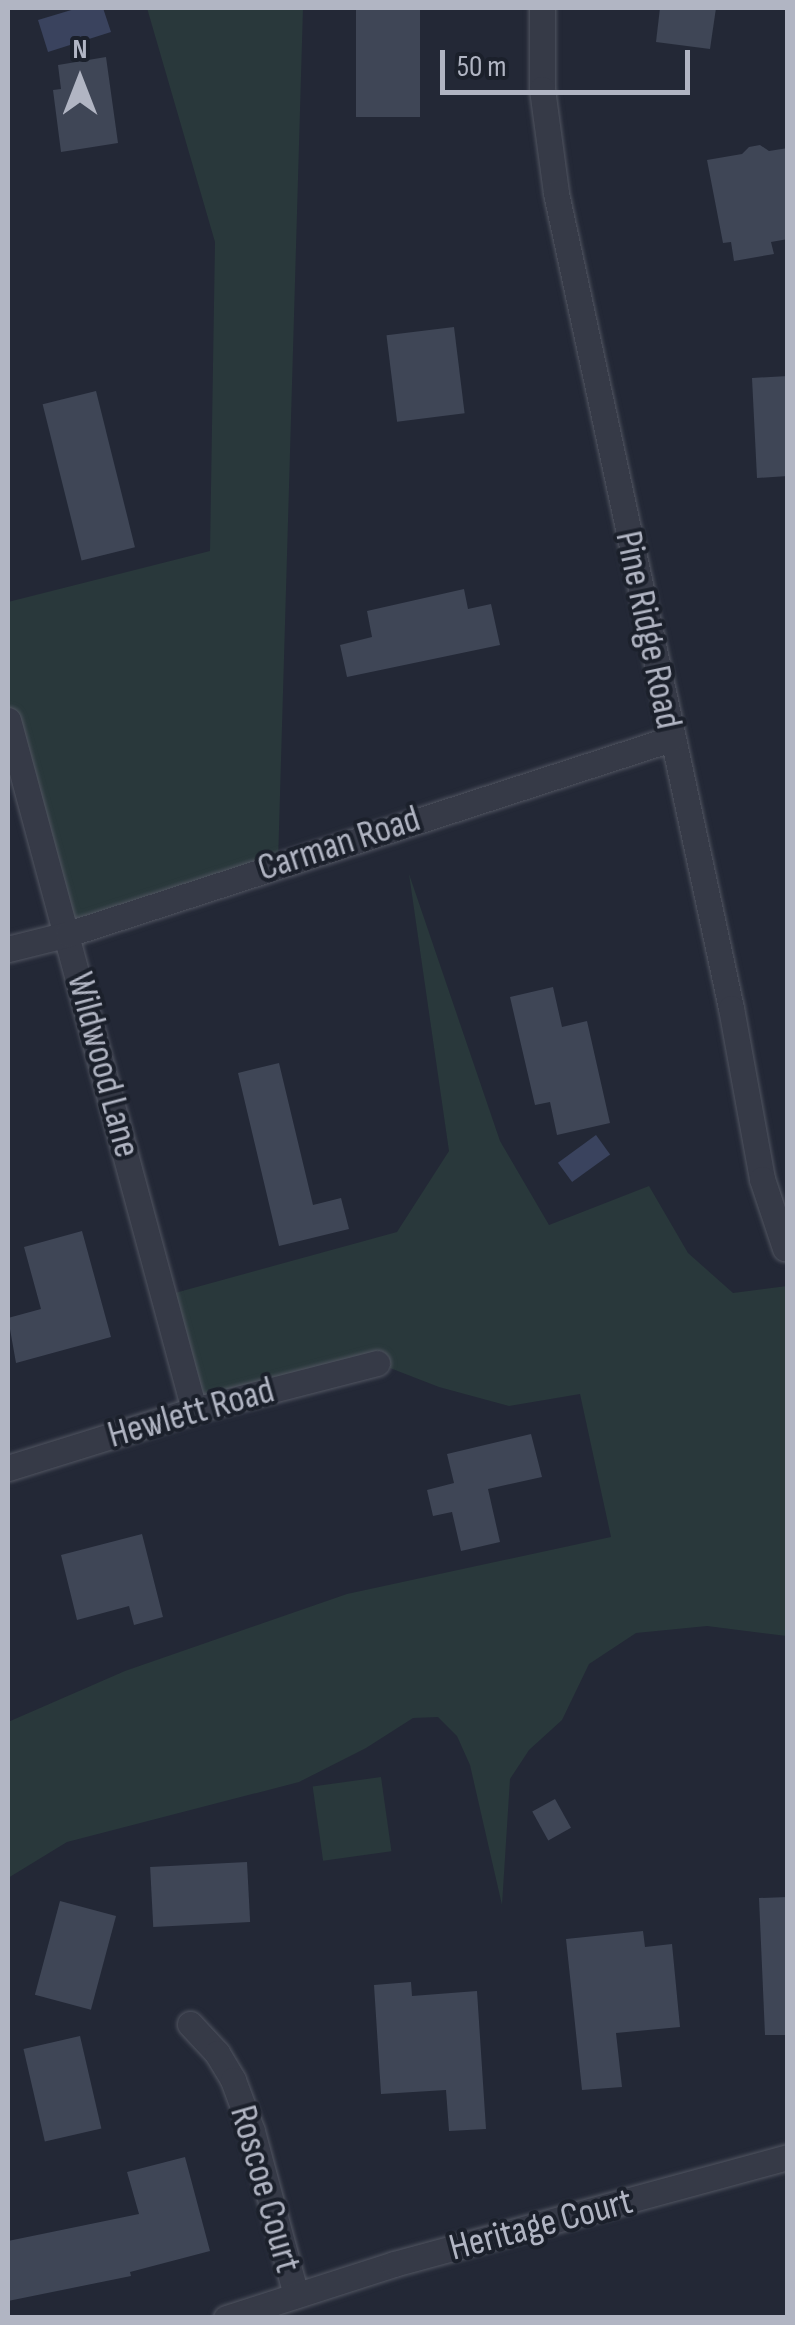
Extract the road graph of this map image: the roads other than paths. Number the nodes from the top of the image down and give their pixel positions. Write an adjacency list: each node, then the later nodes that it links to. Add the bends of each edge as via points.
1 (542, 8): 3 (street, Pine Ridge Road, via 542,89 556,192)
2 (8, 720): 4 (street, Wildwood Lane)
3 (671, 739): 4 (street, Carman Road); 6 (street, Pine Ridge Road, via 762,1178)
4 (68, 934): 5 (street, Carman Road); 8 (street, Wildwood Lane)
5 (8, 949)
6 (785, 1248)
7 (376, 1362): 8 (street, Hewlett Road)
8 (194, 1410): 9 (street, Hewlett Road)
9 (8, 1468)
10 (190, 2024): 12 (street, Roscoe Court, via 233,2080)
11 (788, 2156): 12 (street, Heritage Court)
12 (296, 2295): 13 (street, Roscoe Court)
13 (226, 2318)

